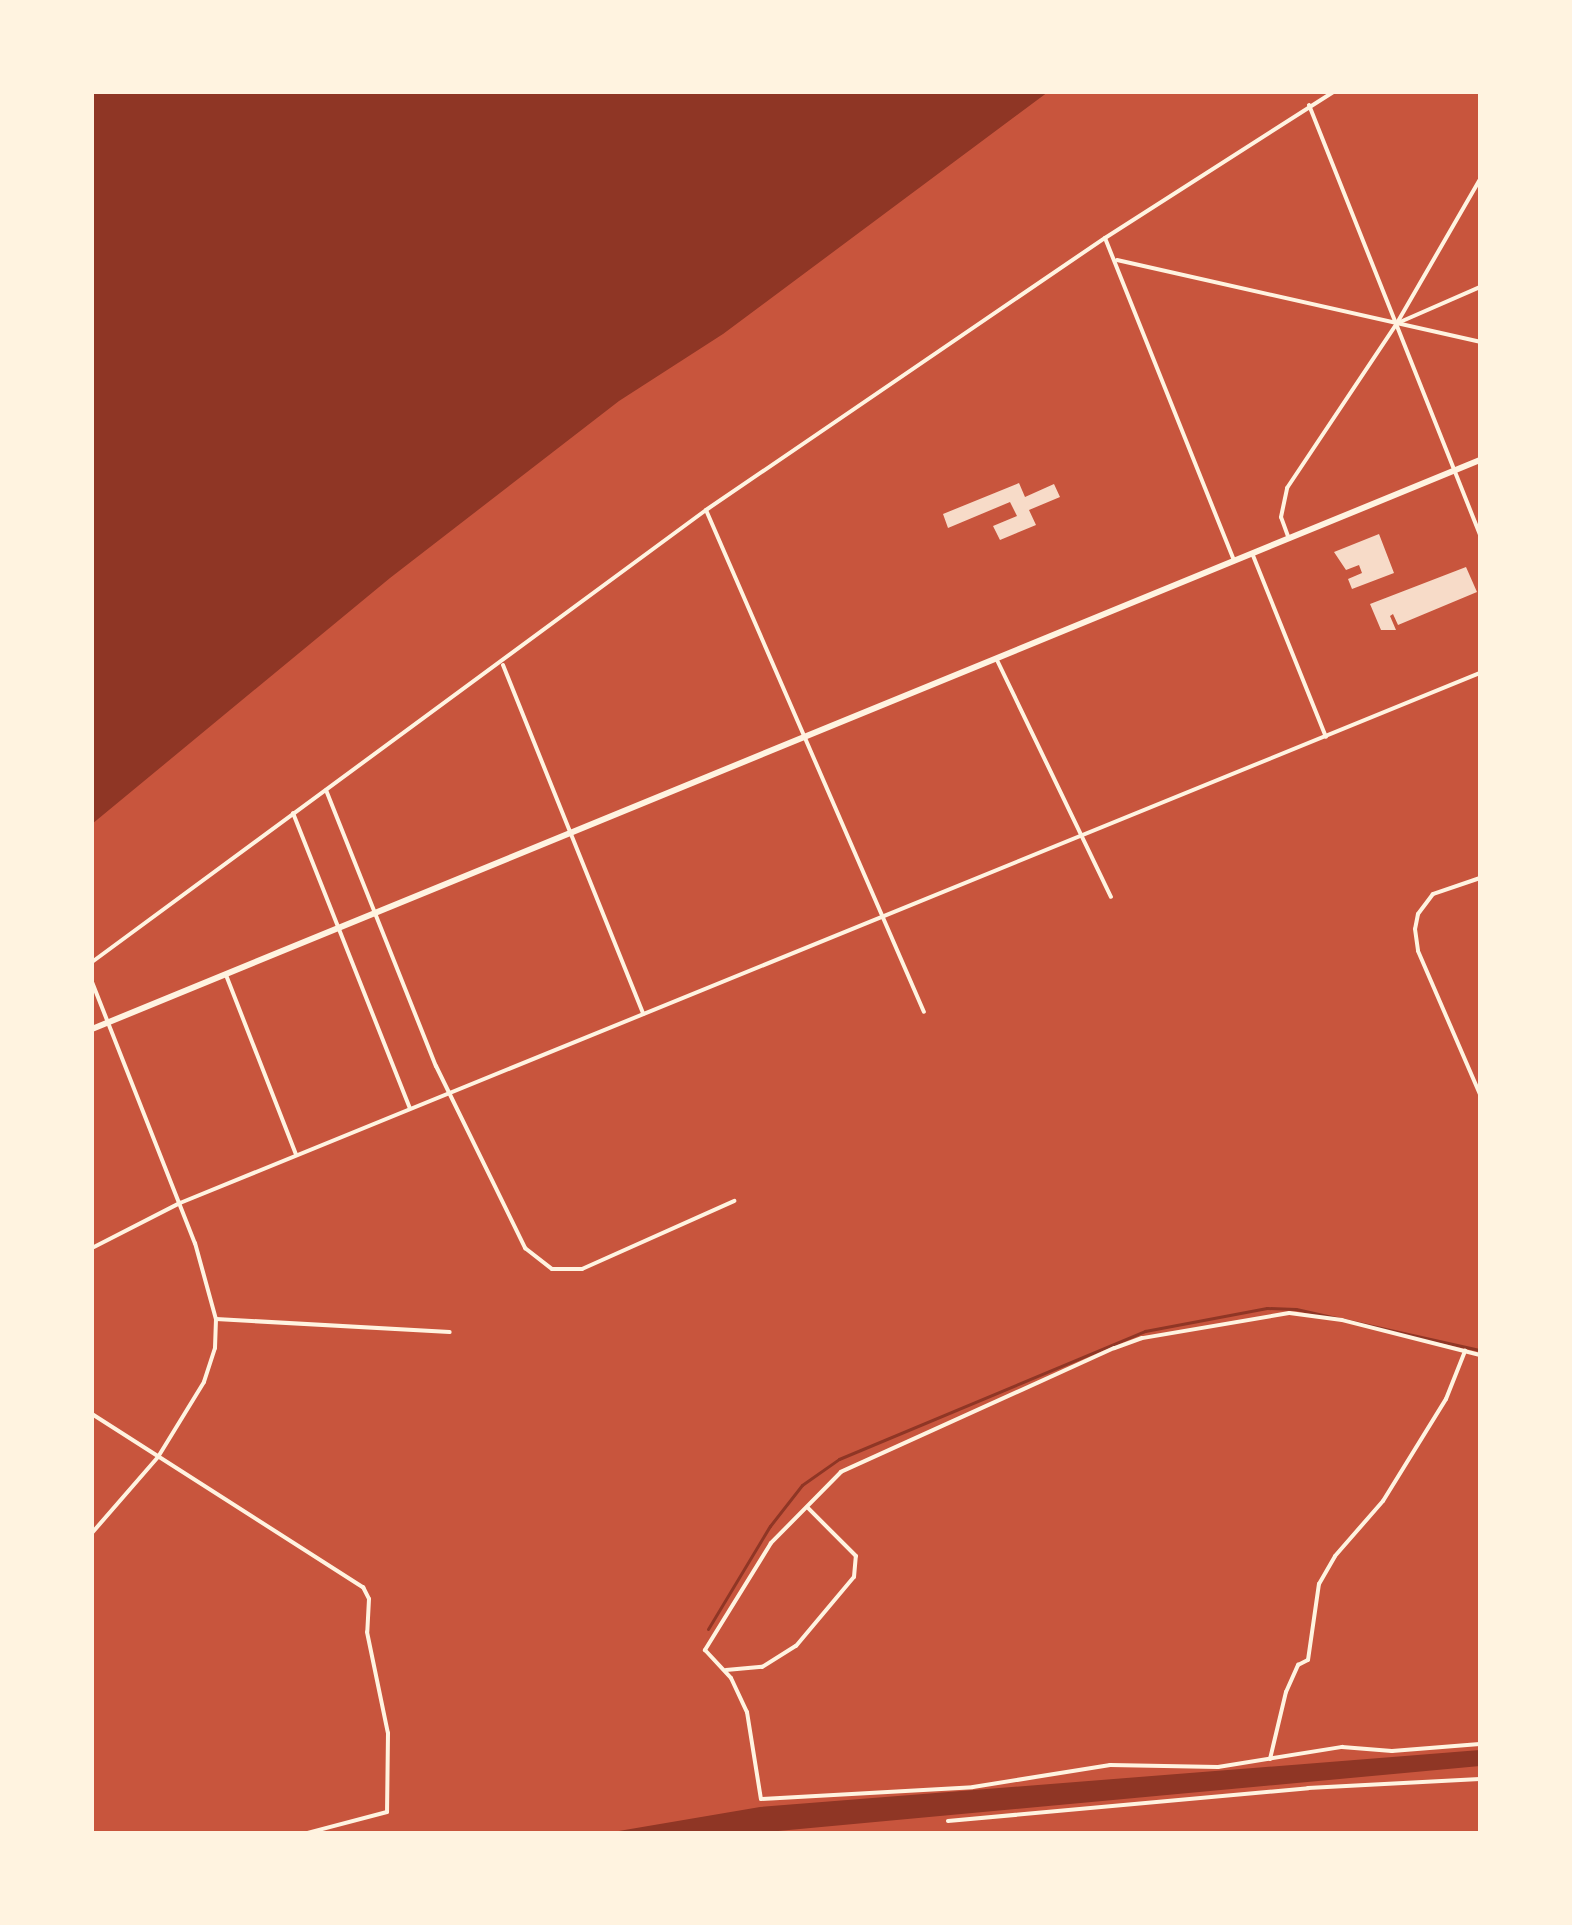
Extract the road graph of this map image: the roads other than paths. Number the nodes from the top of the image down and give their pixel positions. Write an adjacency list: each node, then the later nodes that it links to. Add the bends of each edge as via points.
1 (1333, 92): 2 (street)
2 (1309, 105): 4 (street); 7 (street)
3 (1480, 179): 7 (street)
4 (1105, 238): 5 (street); 11 (street)
5 (1117, 260): 7 (street); 15 (street)
6 (1480, 287): 7 (street)
7 (1397, 323): 8 (street); 10 (street); 13 (street, via 1287,488 1281,517)
8 (1480, 342)
9 (1480, 460): 10 (street)
10 (1453, 472): 12 (street); 13 (street)
11 (706, 510): 17 (street); 20 (street)
12 (1480, 534)
13 (1289, 539): 14 (street)
14 (1252, 553): 15 (street); 19 (street)
15 (1234, 561): 16 (street)
16 (996, 658): 20 (street); 24 (street)
17 (503, 665): 21 (street); 23 (street)
18 (1480, 673): 19 (street)
19 (1326, 737): 24 (street)
20 (807, 739): 23 (street); 28 (street)
21 (326, 790): 22 (street); 27 (street)
22 (293, 813): 29 (street); 30 (street)
23 (571, 833): 27 (street); 34 (street)
24 (1082, 837): 26 (street); 28 (street)
25 (1480, 878): 38 (street, via 1433,894 1418,914 1415,929 1418,951)
26 (1111, 897)
27 (375, 912): 29 (street); 37 (street)
28 (880, 920): 33 (street); 34 (street)
29 (340, 926): 31 (street); 39 (street)
30 (92, 962)
31 (225, 973): 35 (street); 40 (street)
32 (92, 982): 35 (street)
33 (924, 1012)
34 (643, 1014): 37 (street)
35 (107, 1022): 36 (street); 42 (street)
36 (92, 1029)
37 (450, 1092): 39 (street); 41 (street, via 525,1248 552,1269 582,1269)
38 (1480, 1094)
39 (410, 1108): 40 (street)
40 (296, 1155): 42 (street)
41 (734, 1201)
42 (180, 1203): 43 (street); 44 (street)
43 (92, 1248)
44 (216, 1319): 45 (street); 49 (street, via 215,1348 204,1382)
45 (450, 1332)
46 (1465, 1351): 47 (street); 50 (street, via 1289,1313 1142,1338 869,1456 841,1472); 54 (street, via 1446,1399 1383,1501 1335,1556 1319,1584 1308,1660 1298,1665 1286,1692)
47 (1480, 1355)
48 (92, 1414): 49 (street)
49 (158, 1457): 51 (street); 57 (street, via 363,1587 369,1599 367,1632 388,1733 387,1812)
50 (807, 1507): 52 (street, via 771,1543 705,1645); 52 (street, via 856,1556 854,1577 796,1646 762,1667)
51 (92, 1533)
52 (725, 1670): 54 (street, via 747,1712 761,1799 973,1787 1110,1765 1218,1767)
53 (1480, 1744): 54 (street, via 1392,1751 1342,1747)
54 (1270, 1759)
55 (1480, 1779): 56 (street, via 1308,1788)
56 (948, 1821)
57 (307, 1833)

